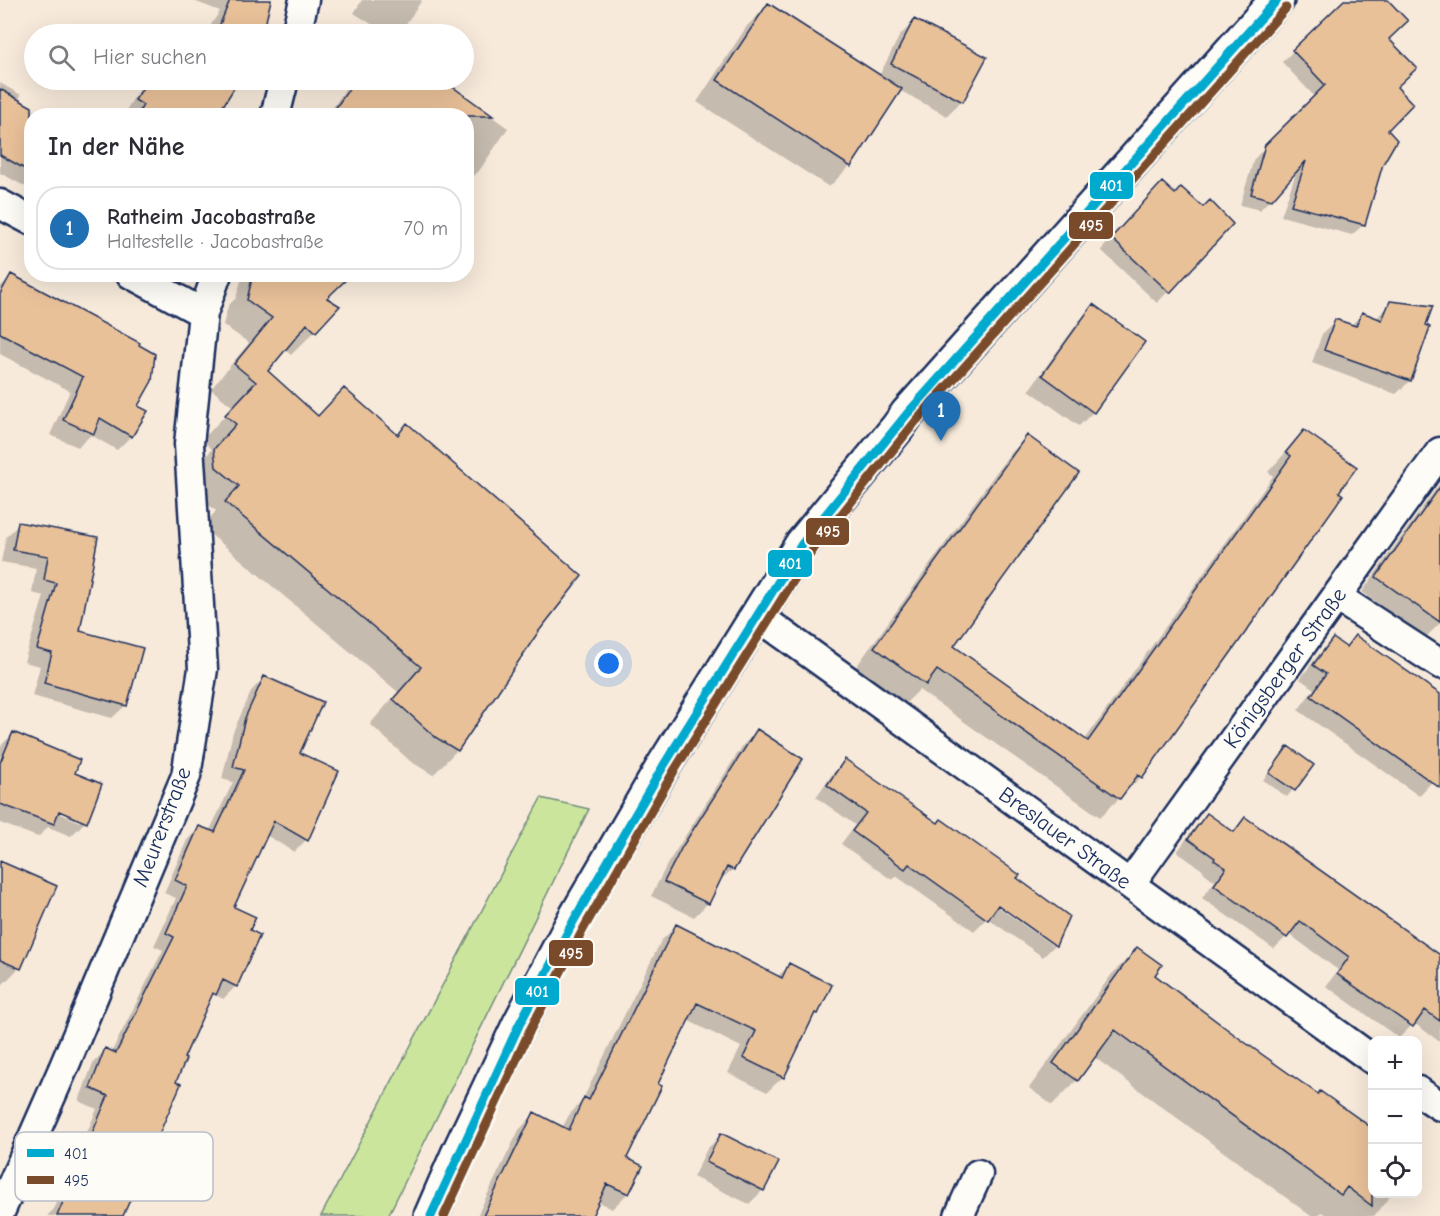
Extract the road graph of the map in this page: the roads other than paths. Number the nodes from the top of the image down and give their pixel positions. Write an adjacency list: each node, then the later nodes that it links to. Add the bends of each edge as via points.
1 (304, 0): 3 (street)
2 (1277, 0): 13 (street, via 907,414 802,544)
3 (298, 24)
4 (282, 90): 5 (street)
5 (277, 108)
6 (0, 204): 7 (street)
7 (24, 217)
8 (145, 282): 10 (street)
9 (214, 282): 10 (street, Meurerstraße)
10 (202, 313): 17 (street, Meurerstraße, via 189,444 203,669 186,776)
11 (1440, 452): 12 (street, Königsberger Straße)
12 (1337, 597): 14 (street); 15 (street, Königsberger Straße)
13 (759, 616): 15 (street, Breslauer Straße); 21 (street, via 664,765 574,920 519,1025)
14 (1440, 664)
15 (1130, 884): 16 (street, Breslauer Straße)
16 (1368, 1056)
17 (35, 1132)
18 (978, 1174): 22 (street)
19 (15, 1178): 20 (street, Meurerstraße)
20 (0, 1212)
21 (431, 1216)
22 (959, 1216)

